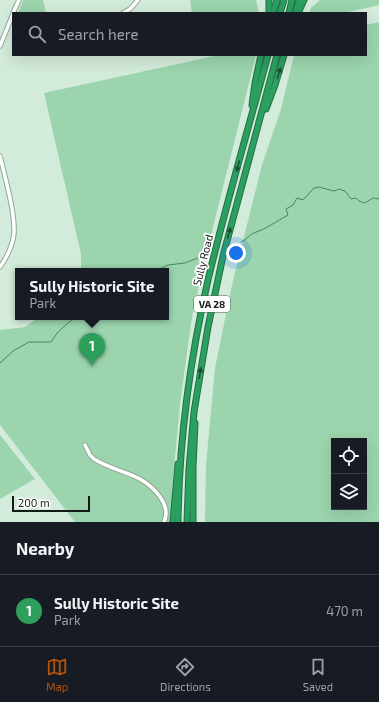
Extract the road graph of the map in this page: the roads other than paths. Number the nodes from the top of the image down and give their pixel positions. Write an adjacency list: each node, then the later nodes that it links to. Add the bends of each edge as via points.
1 (19, 0): 9 (street)
2 (138, 0): 10 (street)
3 (268, 0): 11 (highway)
4 (277, 0): 12 (highway)
5 (284, 0): 13 (highway)
6 (292, 0): 14 (highway)
7 (299, 0): 15 (highway)
8 (304, 0): 16 (highway)
9 (14, 12)
10 (125, 12)
11 (270, 12)
12 (273, 12)
13 (280, 12)
14 (289, 12)
15 (297, 12)
16 (298, 12)
17 (12, 17): 18 (street)
18 (0, 46)
19 (261, 56): 23 (highway)
20 (268, 56): 23 (highway, Sully Road / VA 28)
21 (277, 56): 24 (highway, Sully Road / VA 28)
22 (284, 56): 24 (highway, one-way to 22)
23 (248, 128): 29 (highway, Sully Road / VA 28, one-way to 29, via 202,306)
24 (255, 136): 27 (highway, Sully Road / VA 28, one-way to 24, via 215,291)
25 (0, 158): 26 (street, via 13,216 14,234)
26 (0, 267)
27 (194, 412): 33 (highway, Sully Road / VA 28); 34 (highway, via 196,429)
28 (85, 445): 30 (street, via 94,459 140,479 160,497 167,511)
29 (182, 448): 31 (highway, via 177,469); 32 (highway, Sully Road / VA 28)
30 (164, 522)
31 (173, 522)
32 (178, 522)
33 (187, 522)
34 (193, 522)

